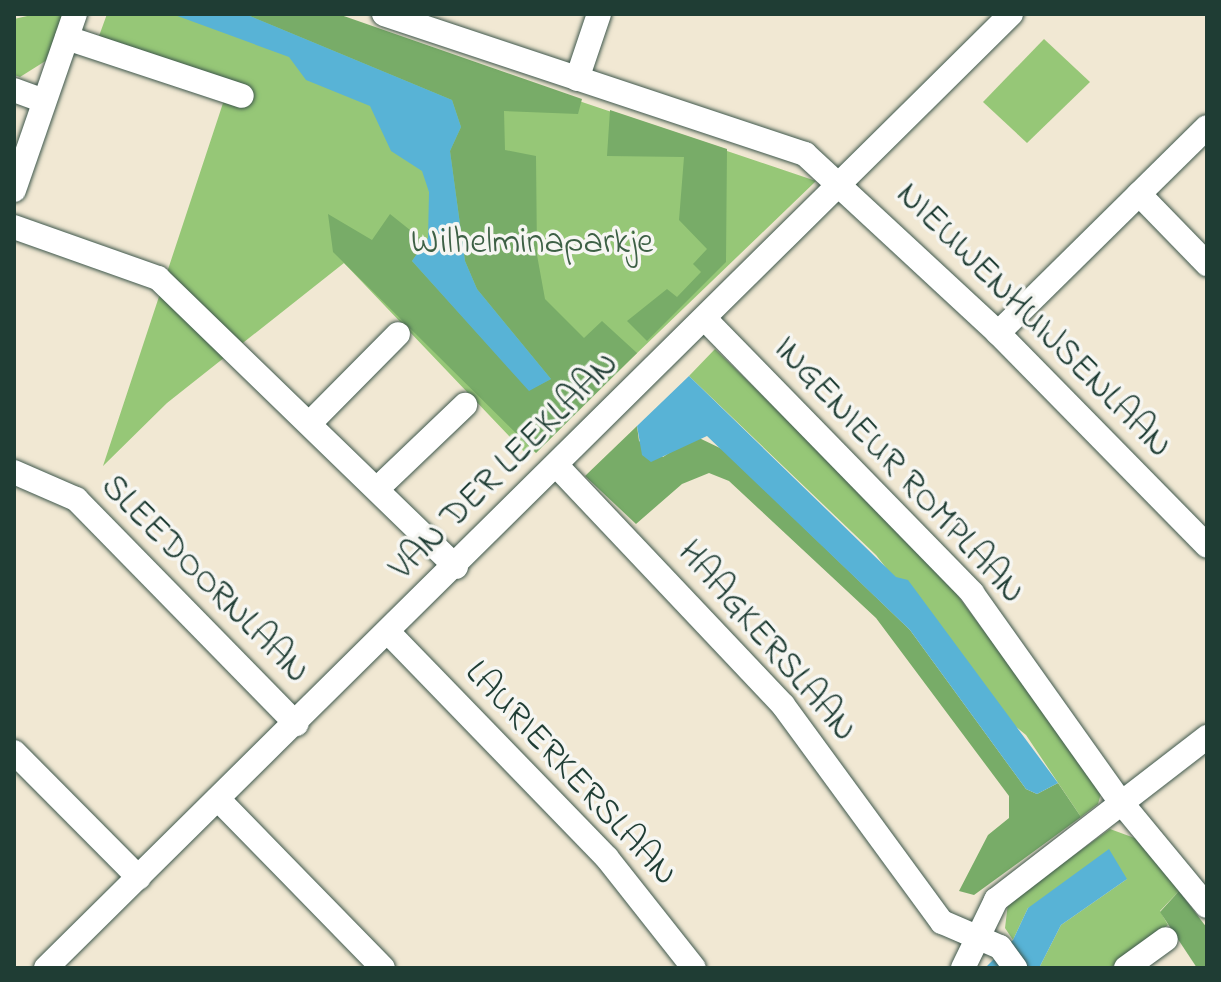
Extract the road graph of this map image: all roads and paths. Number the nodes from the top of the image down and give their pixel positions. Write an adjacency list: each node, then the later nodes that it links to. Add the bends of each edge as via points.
1 (75, 14): 6 (street)
2 (384, 14): 5 (street, NIEUWENHUIJSENLAAN)
3 (599, 14): 7 (street)
4 (1011, 14): 12 (street, VAN DER LEEKLAAN)
5 (418, 19): 7 (street, NIEUWENHUIJSENLAAN)
6 (67, 38): 9 (street); 10 (street)
7 (577, 79): 12 (street, NIEUWENHUIJSENLAAN, via 760,136 805,154)
8 (14, 90): 10 (street)
9 (242, 96)
10 (44, 101): 13 (street)
11 (1207, 127): 14 (street)
12 (841, 183): 17 (street, VAN DER LEEKLAAN); 18 (street, NIEUWENHUIJSENLAAN)
13 (14, 190)
14 (1139, 194): 16 (street); 18 (street)
15 (14, 227): 21 (street, via 158,278)
16 (1207, 264)
17 (705, 319): 22 (street, VAN DER LEEKLAAN); 32 (street, INGENIEUR ROMPLAAN, via 972,593)
18 (998, 333): 25 (street, NIEUWENHUIJSENLAAN)
19 (398, 334): 21 (street)
20 (465, 405): 24 (street)
21 (310, 423): 24 (street)
22 (557, 466): 26 (street, VAN DER LEEKLAAN); 36 (street, HAAGKERSLAAN, via 783,705 942,922)
23 (14, 472): 28 (street, SLEEDOORNLAAN, via 76,499)
24 (377, 489): 26 (street)
25 (1207, 546)
26 (456, 567): 27 (street, VAN DER LEEKLAAN)
27 (389, 633): 28 (street, VAN DER LEEKLAAN); 39 (street, LAURIERKERSLAAN, via 607,858)
28 (296, 724): 31 (street, VAN DER LEEKLAAN)
29 (1207, 737): 32 (street)
30 (14, 752): 33 (street)
31 (218, 799): 33 (street, VAN DER LEEKLAAN); 38 (street)
32 (1120, 801): 34 (street, INGENIEUR ROMPLAAN); 36 (street, via 996,900)
33 (139, 878): 37 (street, VAN DER LEEKLAAN)
34 (1207, 906)
35 (1166, 939): 42 (street)
36 (976, 941): 40 (street); 41 (street, HAAGKERSLAAN, via 1000,947)
37 (46, 968)
38 (383, 968)
39 (694, 968)
40 (963, 968)
41 (1015, 968)
42 (1126, 968)

